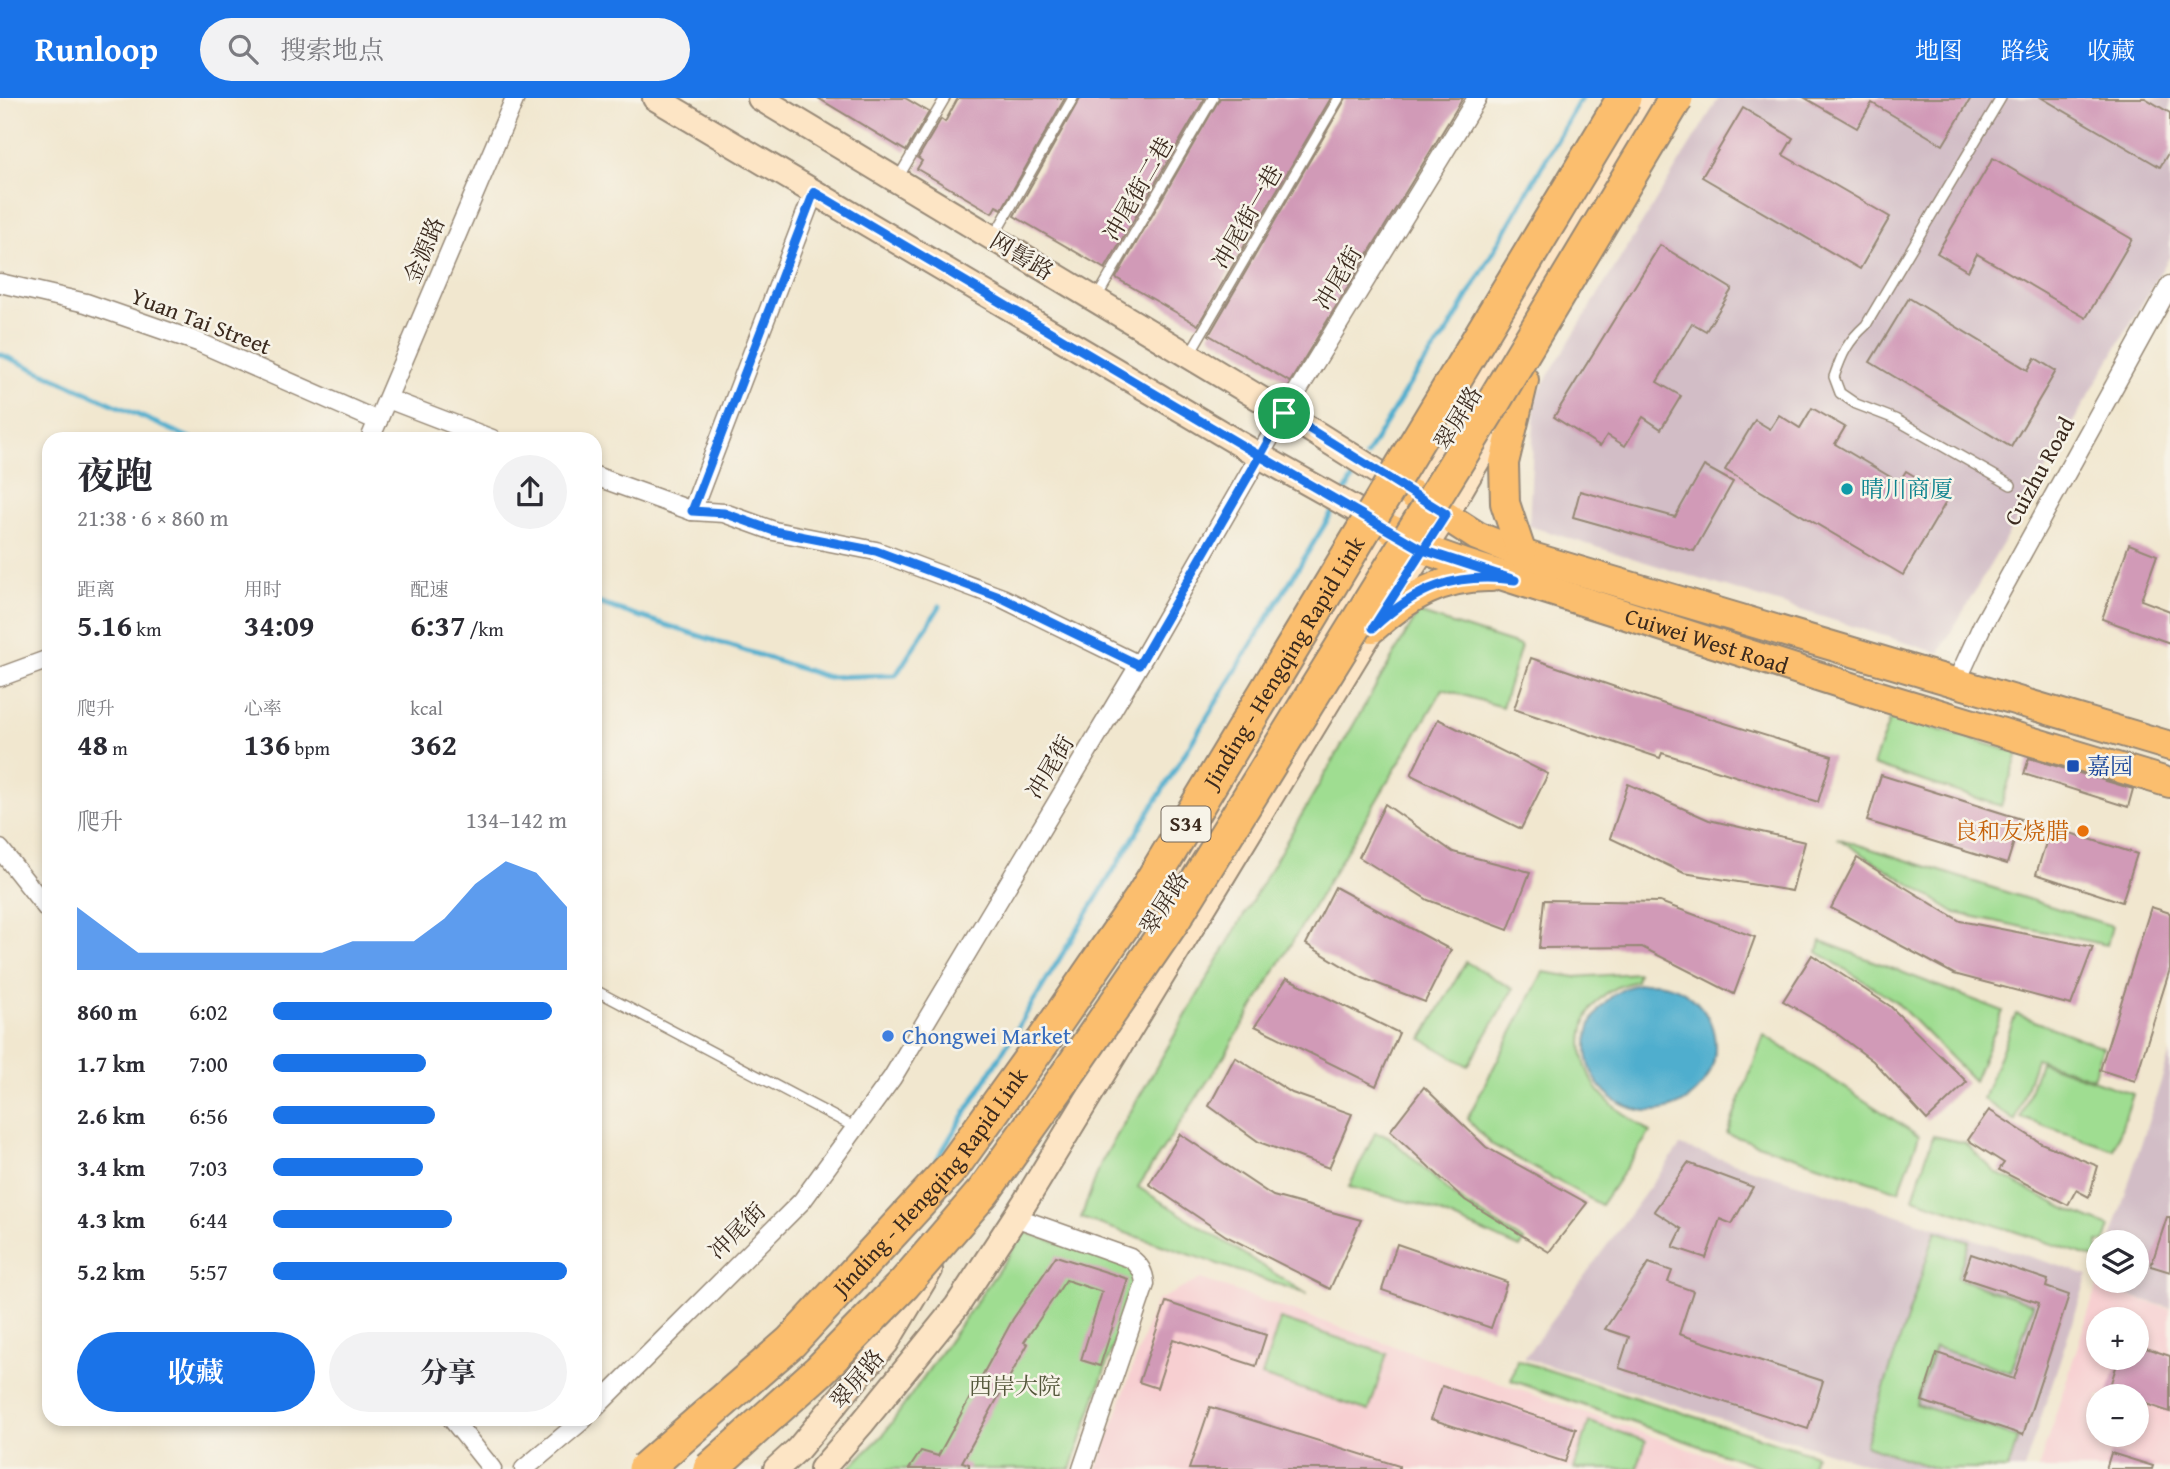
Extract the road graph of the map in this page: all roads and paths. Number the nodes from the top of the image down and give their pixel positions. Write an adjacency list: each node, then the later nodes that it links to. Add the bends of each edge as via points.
1 (515, 98): 22 (street, 金源路)
2 (655, 98): 15 (main road, Cuiwei West Road)
3 (945, 98): 14 (lane)
4 (1073, 98): 16 (lane)
5 (1213, 98): 19 (lane, 冲尾街二巷)
6 (1339, 98): 20 (lane, 冲尾街一巷)
7 (1477, 98): 23 (street, 冲尾街)
8 (1624, 98): 54 (highway, Jinding - Hengqing Rapid Link / S34, bridge, via 1142,899 1044,1040 954,1165 791,1342)
9 (1651, 98): 30 (main road, 翠屏路)
10 (1676, 98): 55 (highway, Jinding - Hengqing Rapid Link / S34, bridge, via 1172,922 1071,1069 984,1191 904,1284 819,1371)
11 (1692, 98): 21 (main road, 翠屏路)
12 (2001, 98): 29 (lane, via 1866,325 1843,351 1834,376 1840,393 1856,404 1895,419)
13 (763, 99): 14 (main road, 网髻路)
14 (897, 181): 16 (main road, 网髻路)
15 (814, 192): 27 (main road, Cuiwei West Road); 31 (street)
16 (993, 239): 19 (main road, 网髻路)
17 (0, 283): 24 (street, Yuan Tai Street, via 86,303 198,342)
18 (2170, 285): 40 (street, Cuizhu Road, via 1982,626)
19 (1095, 300): 20 (main road, 网髻路)
20 (1189, 356): 23 (main road, 网髻路)
21 (1524, 380): 32 (main road, 翠屏路); 35 (main road, via 1504,463 1505,503)
22 (388, 399): 24 (street, 金源路); 26 (street)
23 (1284, 413): 27 (street, 冲尾街); 30 (main road, Cuiwei West Road)
24 (378, 421): 25 (street, 金源路)
25 (373, 432)
26 (474, 432)
27 (1260, 456): 33 (main road, Cuiwei West Road); 38 (street, 冲尾街)
28 (602, 479): 31 (street)
29 (2011, 485)
30 (1412, 494): 32 (main road, Cuiwei West Road); 33 (main road, 翠屏路)
31 (692, 511): 38 (street, via 724,513 774,531 876,551 1002,598)
32 (1446, 514): 34 (main road, 翠屏路); 35 (main road, Cuiwei West Road)
33 (1391, 529): 34 (main road, Cuiwei West Road); 51 (main road, 翠屏路, via 1157,915 995,1163 886,1343)
34 (1423, 550): 35 (main road, Cuiwei West Road); 36 (main road, 翠屏路)
35 (1519, 567): 36 (main road, via 1439,584 1410,598); 40 (main road, Cuiwei West Road); 42 (main road, Cuiwei West Road, via 1904,704)
36 (1373, 628): 47 (main road, 翠屏路)
37 (42, 662): 39 (street)
38 (1139, 665): 46 (street, 冲尾街, via 892,1078)
39 (0, 677)
40 (1956, 683): 41 (main road, Cuiwei West Road)
41 (2170, 746)
42 (2170, 783)
43 (0, 849): 44 (street)
44 (42, 902)
45 (602, 994): 46 (lane)
46 (856, 1128): 48 (street, 冲尾街, via 802,1200)
47 (1015, 1217): 57 (main road, 翠屏路, via 957,1306); 58 (street, via 1130,1258 1144,1274 1145,1284)
48 (602, 1401)
49 (458, 1426): 52 (street)
50 (576, 1426): 53 (street)
51 (798, 1449): 56 (main road, 翠屏路); 57 (main road)
52 (492, 1469)
53 (524, 1469)
54 (645, 1469)
55 (710, 1469)
56 (776, 1469)
57 (821, 1469)
58 (1082, 1469)

